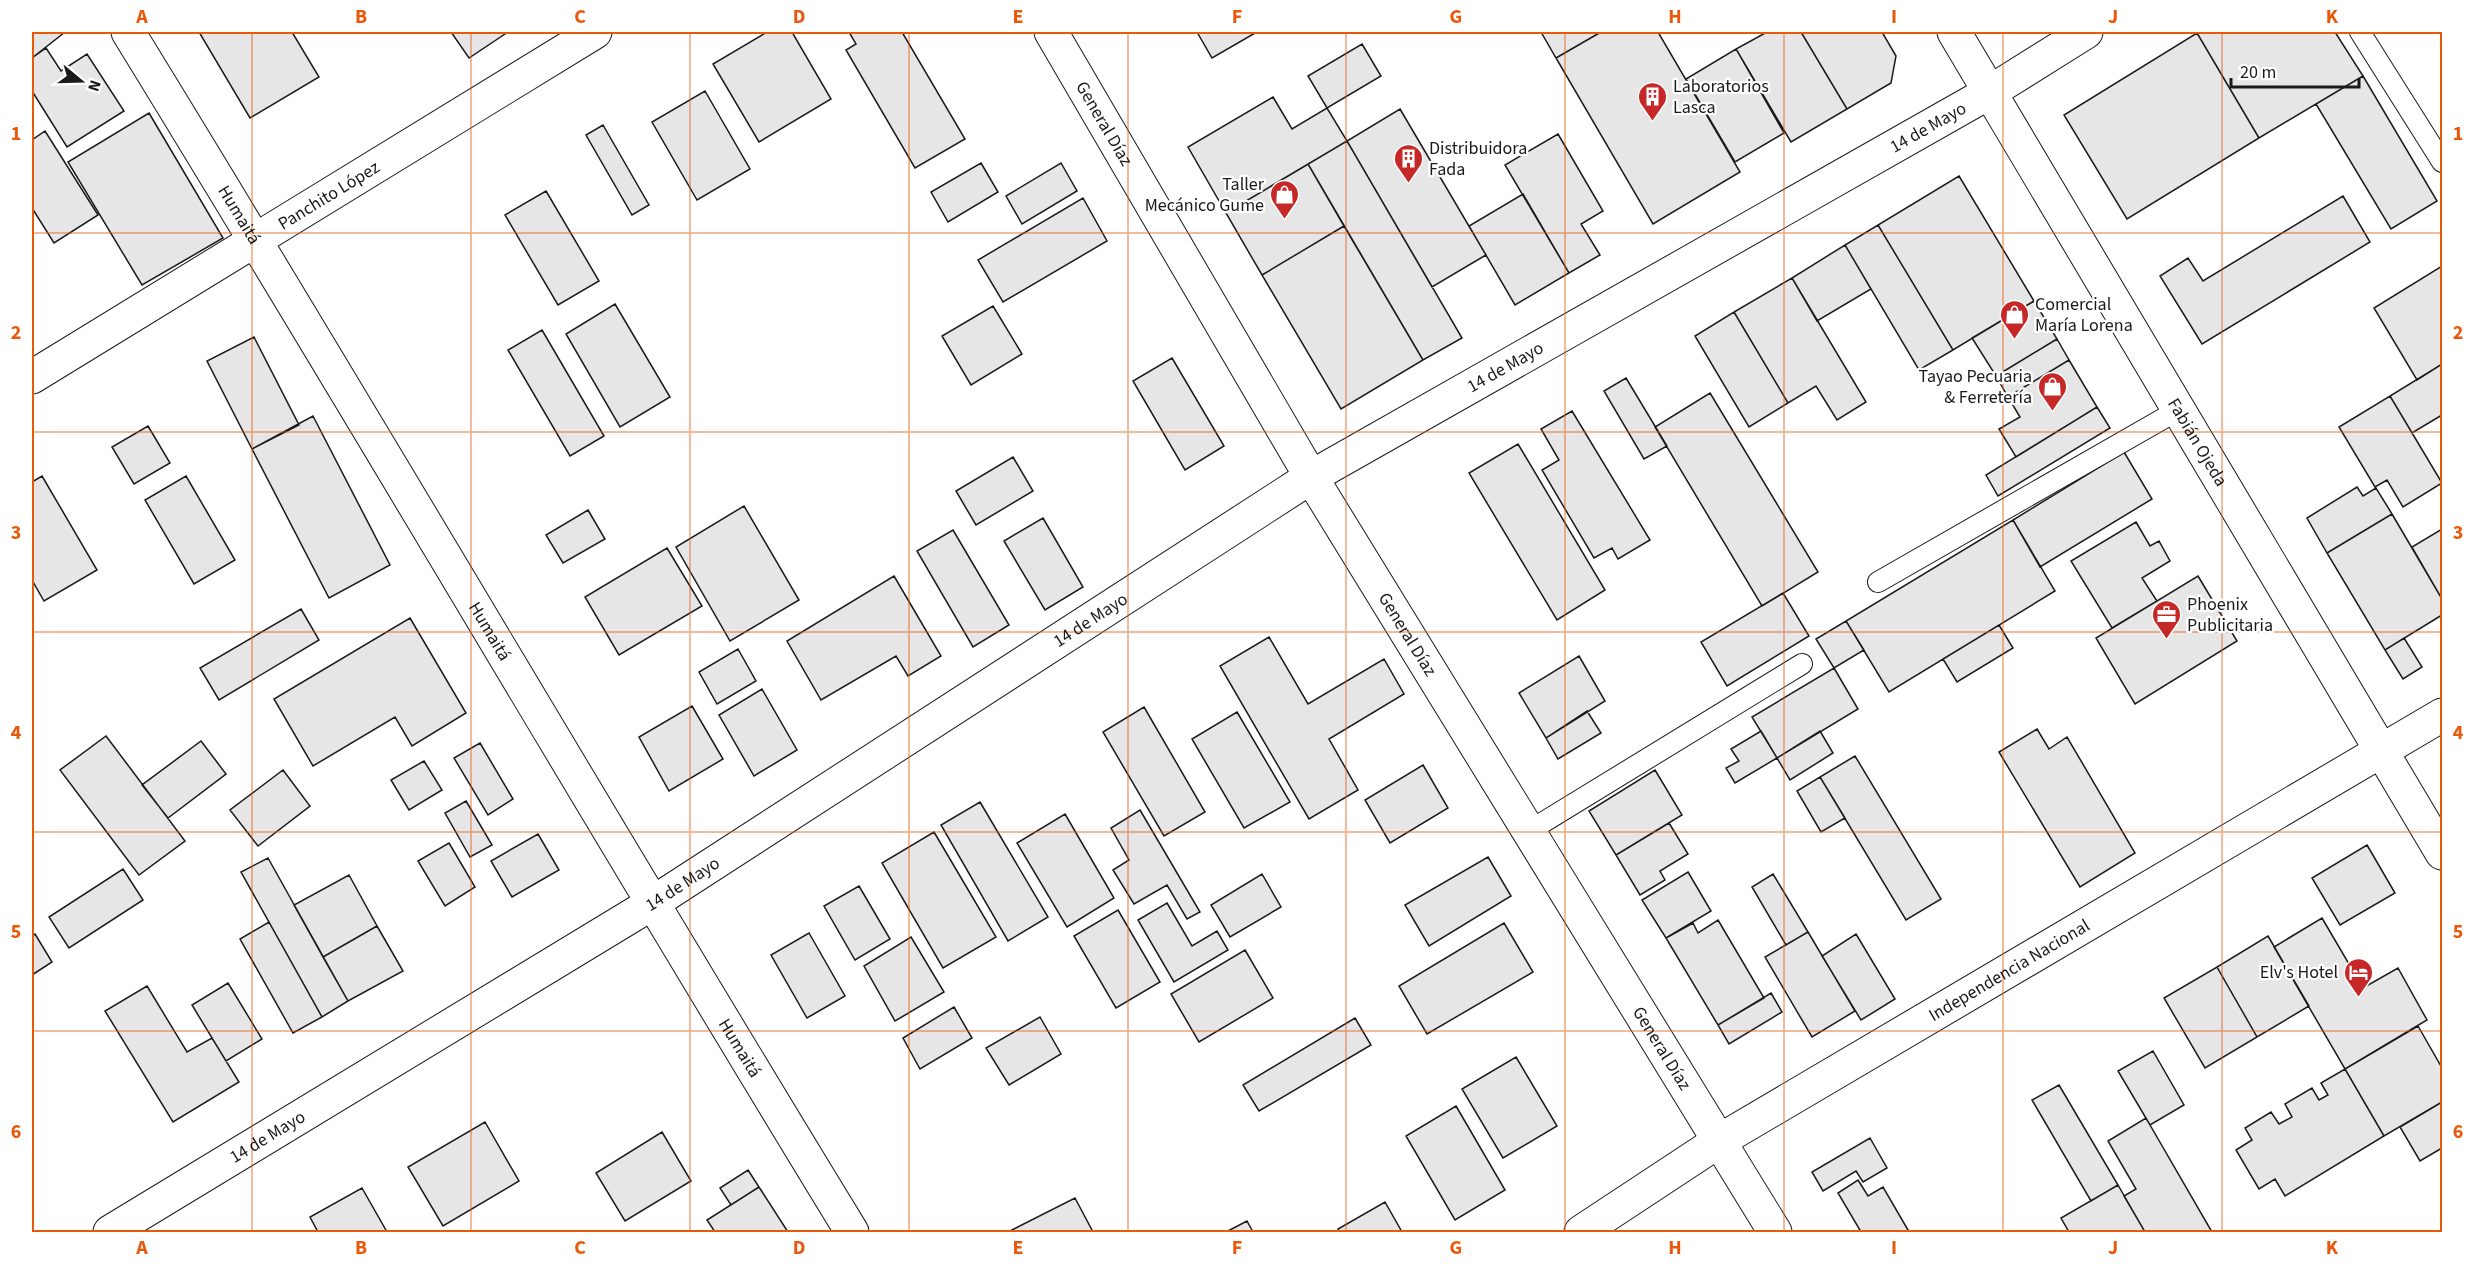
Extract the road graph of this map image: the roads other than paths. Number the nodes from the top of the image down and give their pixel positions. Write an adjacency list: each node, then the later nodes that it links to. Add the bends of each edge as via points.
1 (128, 32): 9 (street, Humaitá)
2 (595, 32): 9 (street, Panchito López)
3 (1051, 32): 12 (street, General Díaz)
4 (1954, 32): 7 (street, Fabián Ojeda)
5 (2086, 32): 7 (street, 14 de Mayo)
6 (2360, 32): 8 (lane)
7 (1990, 92): 11 (street, Fabián Ojeda); 12 (street, 14 de Mayo)
8 (2442, 162)
9 (256, 240): 10 (street, Panchito López); 19 (street, Humaitá)
10 (32, 377)
11 (2180, 409): 13 (lane); 16 (street, Fabián Ojeda)
12 (1311, 477): 17 (street, General Díaz); 19 (street, 14 de Mayo)
13 (1878, 582)
14 (1802, 664): 17 (lane)
15 (2442, 715): 16 (street, Independencia Nacional)
16 (2382, 751): 18 (street, Fabián Ojeda); 20 (street, Independencia Nacional)
17 (1529, 831): 20 (street, General Díaz)
18 (2442, 853)
19 (651, 904): 21 (street, 14 de Mayo); 22 (street, Humaitá)
20 (1719, 1141): 23 (street, Independencia Nacional); 24 (street, General Díaz)
21 (110, 1233)
22 (852, 1233)
23 (1581, 1233)
24 (1775, 1233)

